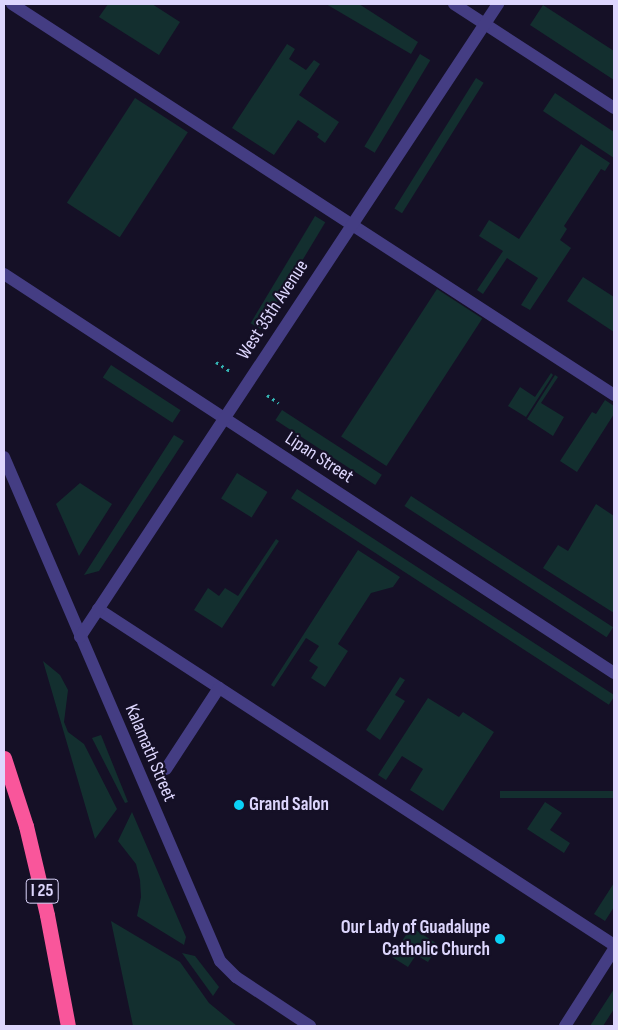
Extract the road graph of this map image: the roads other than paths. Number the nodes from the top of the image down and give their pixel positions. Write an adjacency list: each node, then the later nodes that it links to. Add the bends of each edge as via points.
1 (12, 4): 6 (street)
2 (454, 4): 4 (street)
3 (498, 4): 4 (street, West 35th Avenue)
4 (484, 24): 5 (street); 6 (street, West 35th Avenue)
5 (614, 108)
6 (352, 224): 8 (street); 9 (street, West 35th Avenue)
7 (4, 274): 9 (street, Lipan Street)
8 (614, 395)
9 (224, 418): 11 (street, West 35th Avenue); 13 (street, Lipan Street)
10 (4, 458): 12 (street, Kalamath Street)
11 (98, 609): 12 (street, West 35th Avenue); 14 (street)
12 (80, 636): 20 (street, Kalamath Street, via 220,960 236,977)
13 (614, 673)
14 (219, 688): 16 (street); 17 (street)
15 (4, 758): 19 (highway, I 25, via 26,826 48,915)
16 (166, 769)
17 (614, 945)
18 (614, 949): 21 (street)
19 (68, 1026)
20 (310, 1026)
21 (565, 1026)

